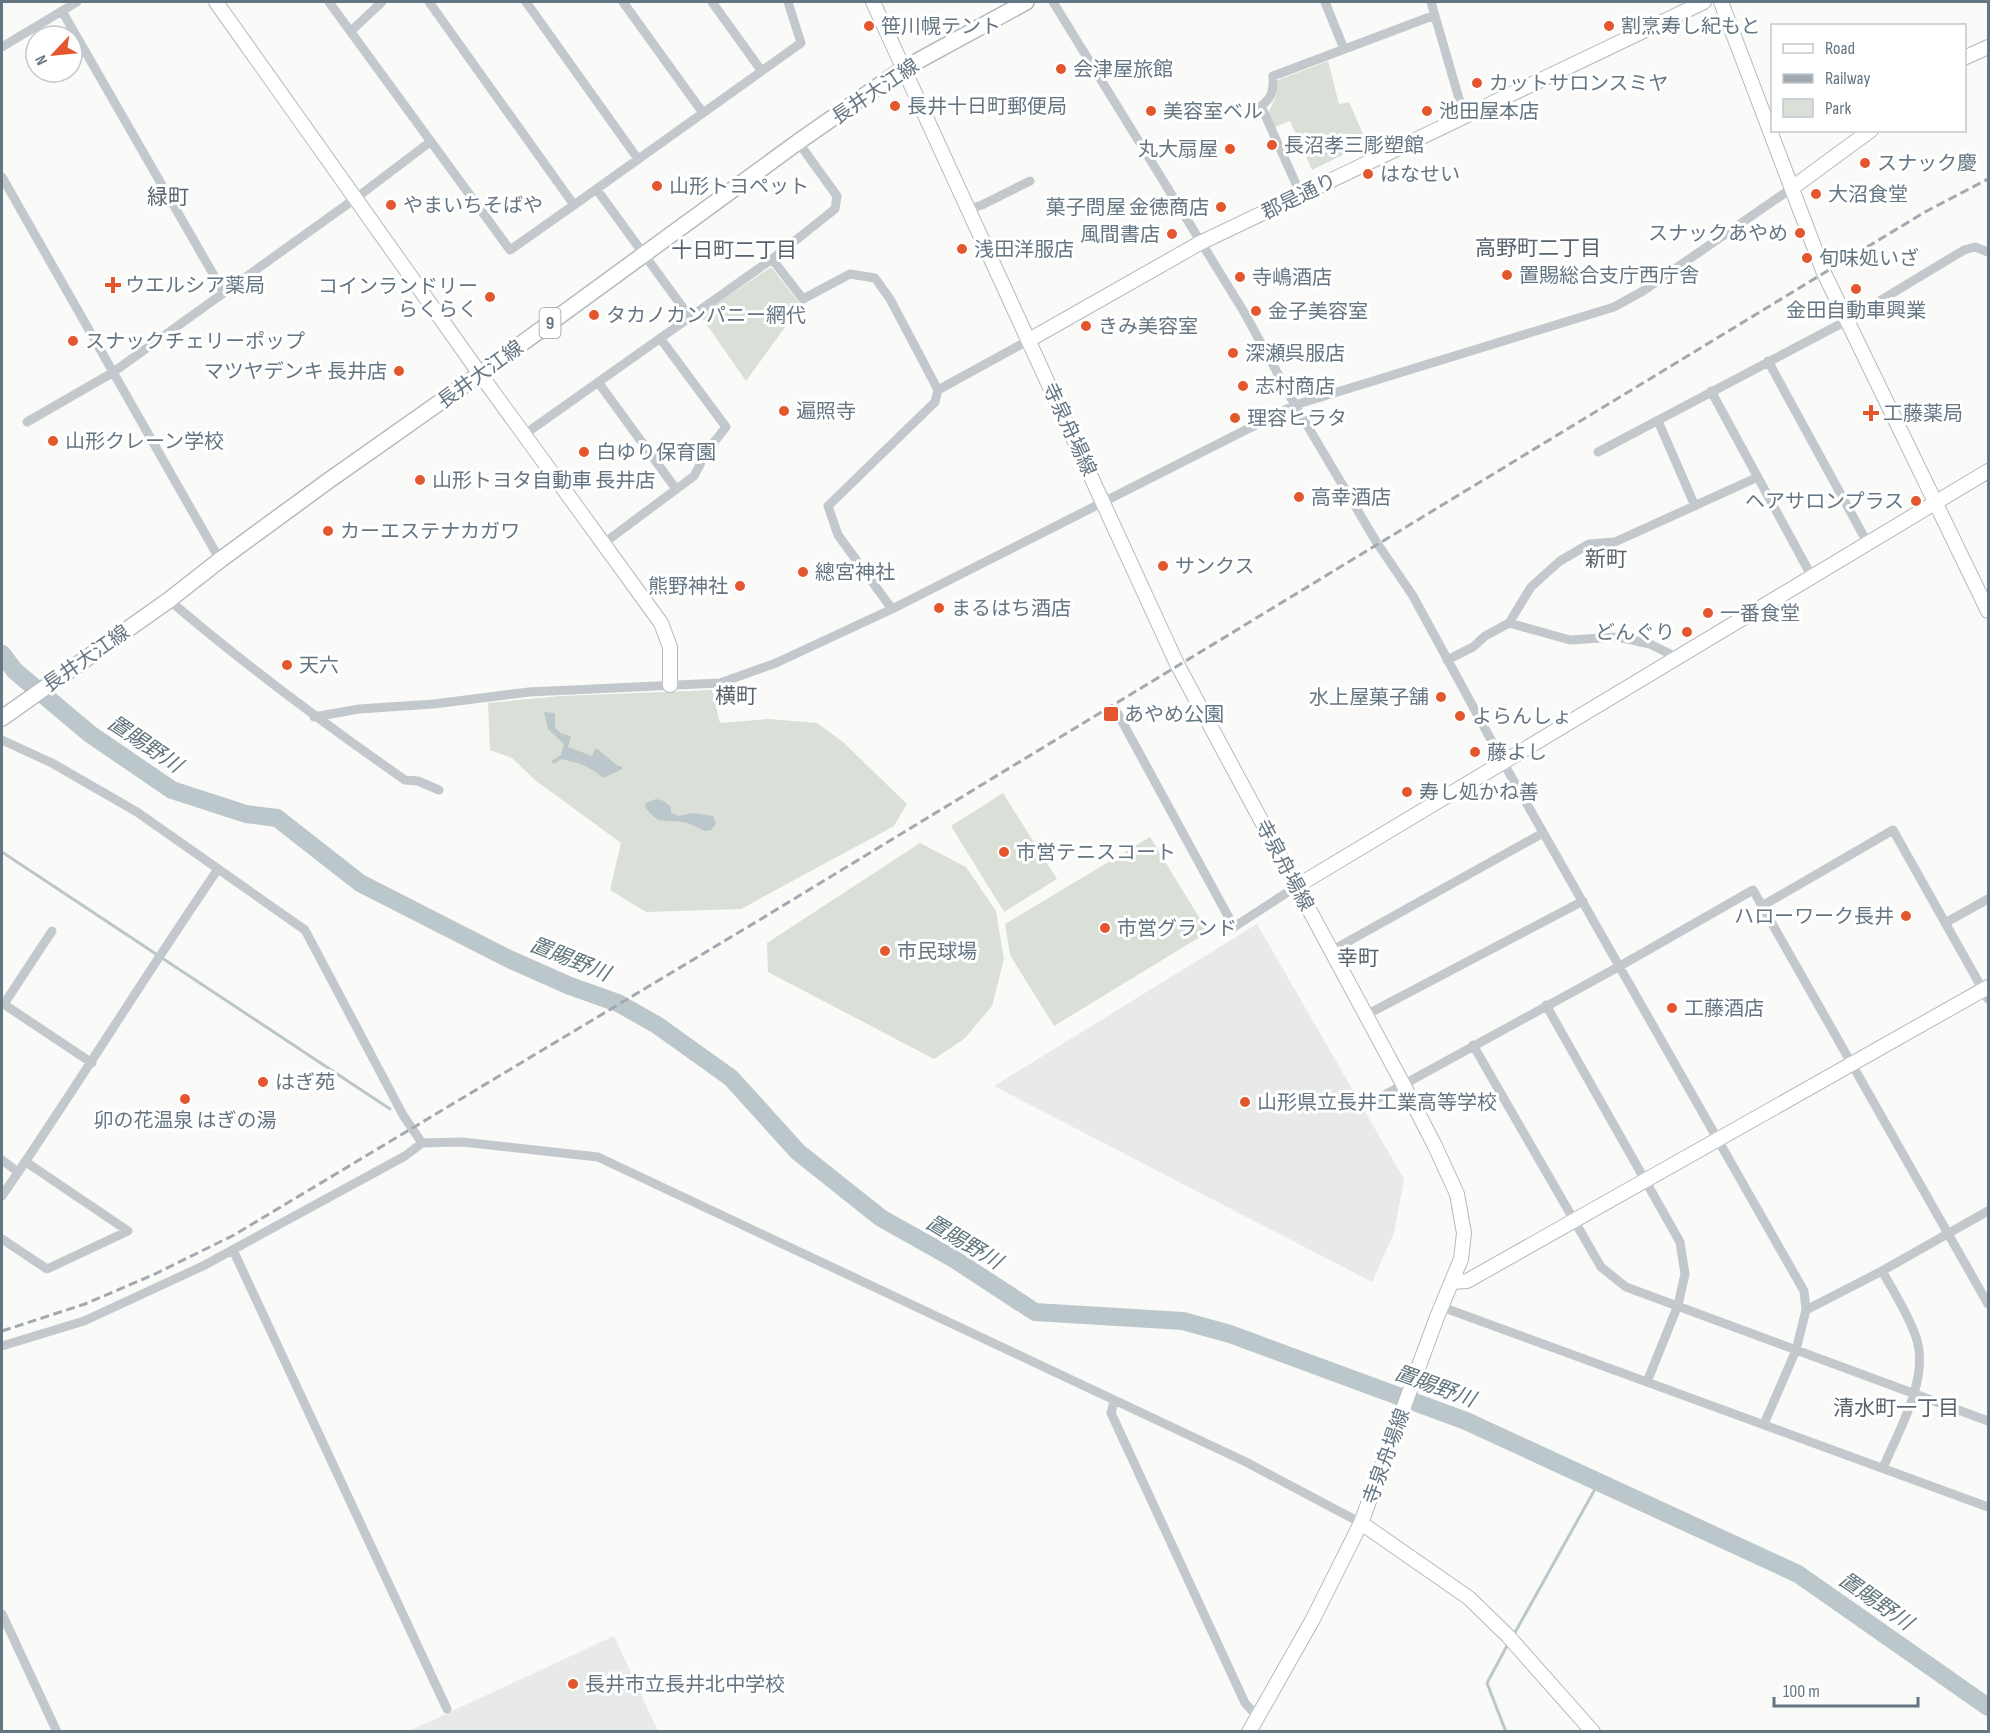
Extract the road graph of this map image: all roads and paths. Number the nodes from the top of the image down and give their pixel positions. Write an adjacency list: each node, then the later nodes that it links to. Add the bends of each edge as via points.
1 (77, 2): 17 (street)
2 (216, 2): 37 (street)
3 (329, 2): 19 (street)
4 (382, 2): 19 (street)
5 (429, 2): 38 (street)
6 (526, 2): 31 (street)
7 (622, 2): 26 (street)
8 (712, 2): 25 (street)
9 (788, 2): 25 (street, via 801,43)
10 (873, 2): 24 (street, 寺泉舟場線)
11 (1026, 2): 24 (main road, 長井大江線 / 9)
12 (1053, 2): 40 (street)
13 (1325, 2): 22 (street)
14 (1431, 2): 18 (street)
15 (1704, 2): 27 (street, 郡是通り)
16 (1721, 2): 34 (street)
17 (62, 10): 20 (street); 44 (street)
18 (1435, 15): 22 (street); 27 (street)
19 (351, 31): 29 (street)
20 (2, 47)
21 (1989, 47): 23 (street)
22 (1344, 49): 36 (street, via 1273,76 1274,89 1269,101 1261,106)
23 (1966, 58)
24 (903, 69): 30 (main road, 長井大江線 / 9); 39 (street, 寺泉舟場線)
25 (761, 70): 26 (street)
26 (703, 113): 31 (street)
27 (1464, 116): 36 (street, 郡是通り)
28 (1867, 132): 34 (street)
29 (430, 142): 37 (street); 38 (street, via 510,250)
30 (798, 142): 42 (main road, 長井大江線 / 9); 43 (street, via 837,196 835,209)
31 (638, 159): 35 (street)
32 (2, 177): 50 (street)
33 (1030, 182): 39 (street)
34 (1792, 188): 46 (street, via 1824,273); 55 (street, via 1614,307)
35 (597, 190): 38 (street); 42 (street)
36 (1301, 195): 40 (street, 郡是通り)
37 (356, 198): 44 (street); 51 (street)
38 (574, 205)
39 (969, 209): 48 (street, 寺泉舟場線)
40 (1200, 243): 48 (street, 郡是通り); 55 (street, via 1244,312)
41 (1989, 252): 46 (street, via 1975,247 1964,250)
42 (643, 255): 45 (street); 51 (main road, 長井大江線 / 9)
43 (772, 259): 45 (street); 53 (street, via 802,298 850,274 875,278)
44 (224, 293): 50 (street)
45 (689, 316): 47 (street)
46 (1848, 320): 49 (street); 64 (street)
47 (660, 338): 52 (street); 62 (street, via 726,427 694,476)
48 (1029, 340): 53 (street); 63 (street, 寺泉舟場線)
49 (1768, 361): 54 (street); 67 (street)
50 (112, 373): 57 (street); 68 (street)
51 (480, 374): 58 (street); 68 (main road, 長井大江線 / 9)
52 (598, 382): 58 (street); 62 (street)
53 (938, 390): 71 (street, via 935,402 828,506 838,535)
54 (1711, 391): 56 (street); 61 (street)
55 (1295, 405): 63 (street); 75 (street, via 1413,596)
56 (1658, 421): 59 (street); 65 (street)
57 (27, 422)
58 (525, 434): 66 (street)
59 (1598, 452)
60 (1989, 471): 64 (street)
61 (1758, 477): 65 (street); 69 (street)
62 (676, 489): 66 (street)
63 (1103, 502): 71 (street); 85 (street, 寺泉舟場線, via 1177,664)
64 (1936, 502): 67 (street); 72 (street)
65 (1695, 506): 73 (street, via 1615,542 1589,544 1560,561 1531,587)
66 (604, 543): 76 (street, via 661,623 670,647)
67 (1868, 544): 69 (street)
68 (220, 560): 70 (main road, 長井大江線 / 9)
69 (1812, 577): 74 (street)
70 (169, 600): 78 (street); 79 (main road, 長井大江線 / 9)
71 (891, 609): 76 (street, via 776,663 720,683)
72 (1989, 611)
73 (1509, 623): 74 (street, via 1570,640 1618,637 1650,644); 75 (street)
74 (1678, 658): 81 (street)
75 (1447, 660): 81 (street)
76 (669, 685): 78 (street, via 528,692)
77 (1118, 714): 85 (street, via 1234,927)
78 (314, 717): 82 (street, via 405,780)
79 (2, 718)
80 (2, 740): 84 (street, via 52,763 137,812)
81 (1503, 762): 83 (street); 85 (street)
82 (439, 790)
83 (1544, 832): 87 (street); 91 (street)
84 (218, 869): 99 (street); 103 (street, via 304,930 403,1115)
85 (1297, 886): 91 (street, 寺泉舟場線)
86 (1989, 899): 89 (street)
87 (1583, 901): 92 (street); 96 (street)
88 (1762, 906): 89 (street, via 1893,830); 92 (street, via 1752,890); 98 (street)
89 (1945, 923): 93 (street)
90 (52, 931): 94 (street)
91 (1331, 951): 96 (street, 寺泉舟場線)
92 (1620, 966): 95 (street); 102 (street)
93 (1987, 992): 98 (street)
94 (3, 1004): 99 (street)
95 (1546, 1005): 97 (street); 107 (street)
96 (1366, 1015): 100 (street, 寺泉舟場線)
97 (1473, 1045): 100 (street); 110 (street)
98 (1852, 1062): 102 (street); 111 (street)
99 (92, 1063): 105 (street)
100 (1403, 1084): 101 (street); 115 (street, 寺泉舟場線, via 1457,1194 1464,1233 1461,1259)
101 (1368, 1104)
102 (1719, 1139): 107 (street); 118 (street, via 1804,1291)
103 (422, 1143): 113 (street); 124 (street, via 462,1142 598,1157)
104 (2, 1160): 106 (street)
105 (26, 1162): 106 (street); 112 (street, via 128,1231 47,1269)
106 (18, 1172): 108 (street)
107 (1645, 1180): 110 (street); 117 (street, via 1680,1242 1684,1274)
108 (2, 1196)
109 (1989, 1211): 111 (street)
110 (1574, 1221): 115 (street, via 1467,1281); 117 (street, via 1601,1267 1626,1287)
111 (1947, 1234): 114 (street); 116 (street)
112 (2, 1239)
113 (233, 1250): 120 (street, via 84,1321); 131 (street)
114 (1882, 1271): 118 (street); 123 (street, via 1916,1337 1921,1365)
115 (1452, 1282): 119 (street, 寺泉舟場線)
116 (1989, 1304)
117 (1678, 1305): 121 (street); 122 (street)
118 (1806, 1310): 121 (street)
119 (1440, 1312): 122 (street); 129 (street, 寺泉舟場線)
120 (2, 1346)
121 (1796, 1350): 123 (street); 126 (street)
122 (1647, 1382): 126 (street)
123 (1914, 1393): 125 (street); 127 (street)
124 (1114, 1401): 129 (street); 132 (street, via 1111,1413 1245,1703)
125 (1989, 1421)
126 (1764, 1425): 127 (street)
127 (1883, 1467): 128 (street)
128 (1989, 1507)
129 (1363, 1517): 132 (street, 寺泉舟場線, via 1313,1619); 135 (street, via 1469,1598)
130 (2, 1614): 133 (street)
131 (447, 1709)
132 (1257, 1716): 134 (street, 寺泉舟場線)
133 (57, 1731)
134 (1249, 1731)
135 (1593, 1731)

